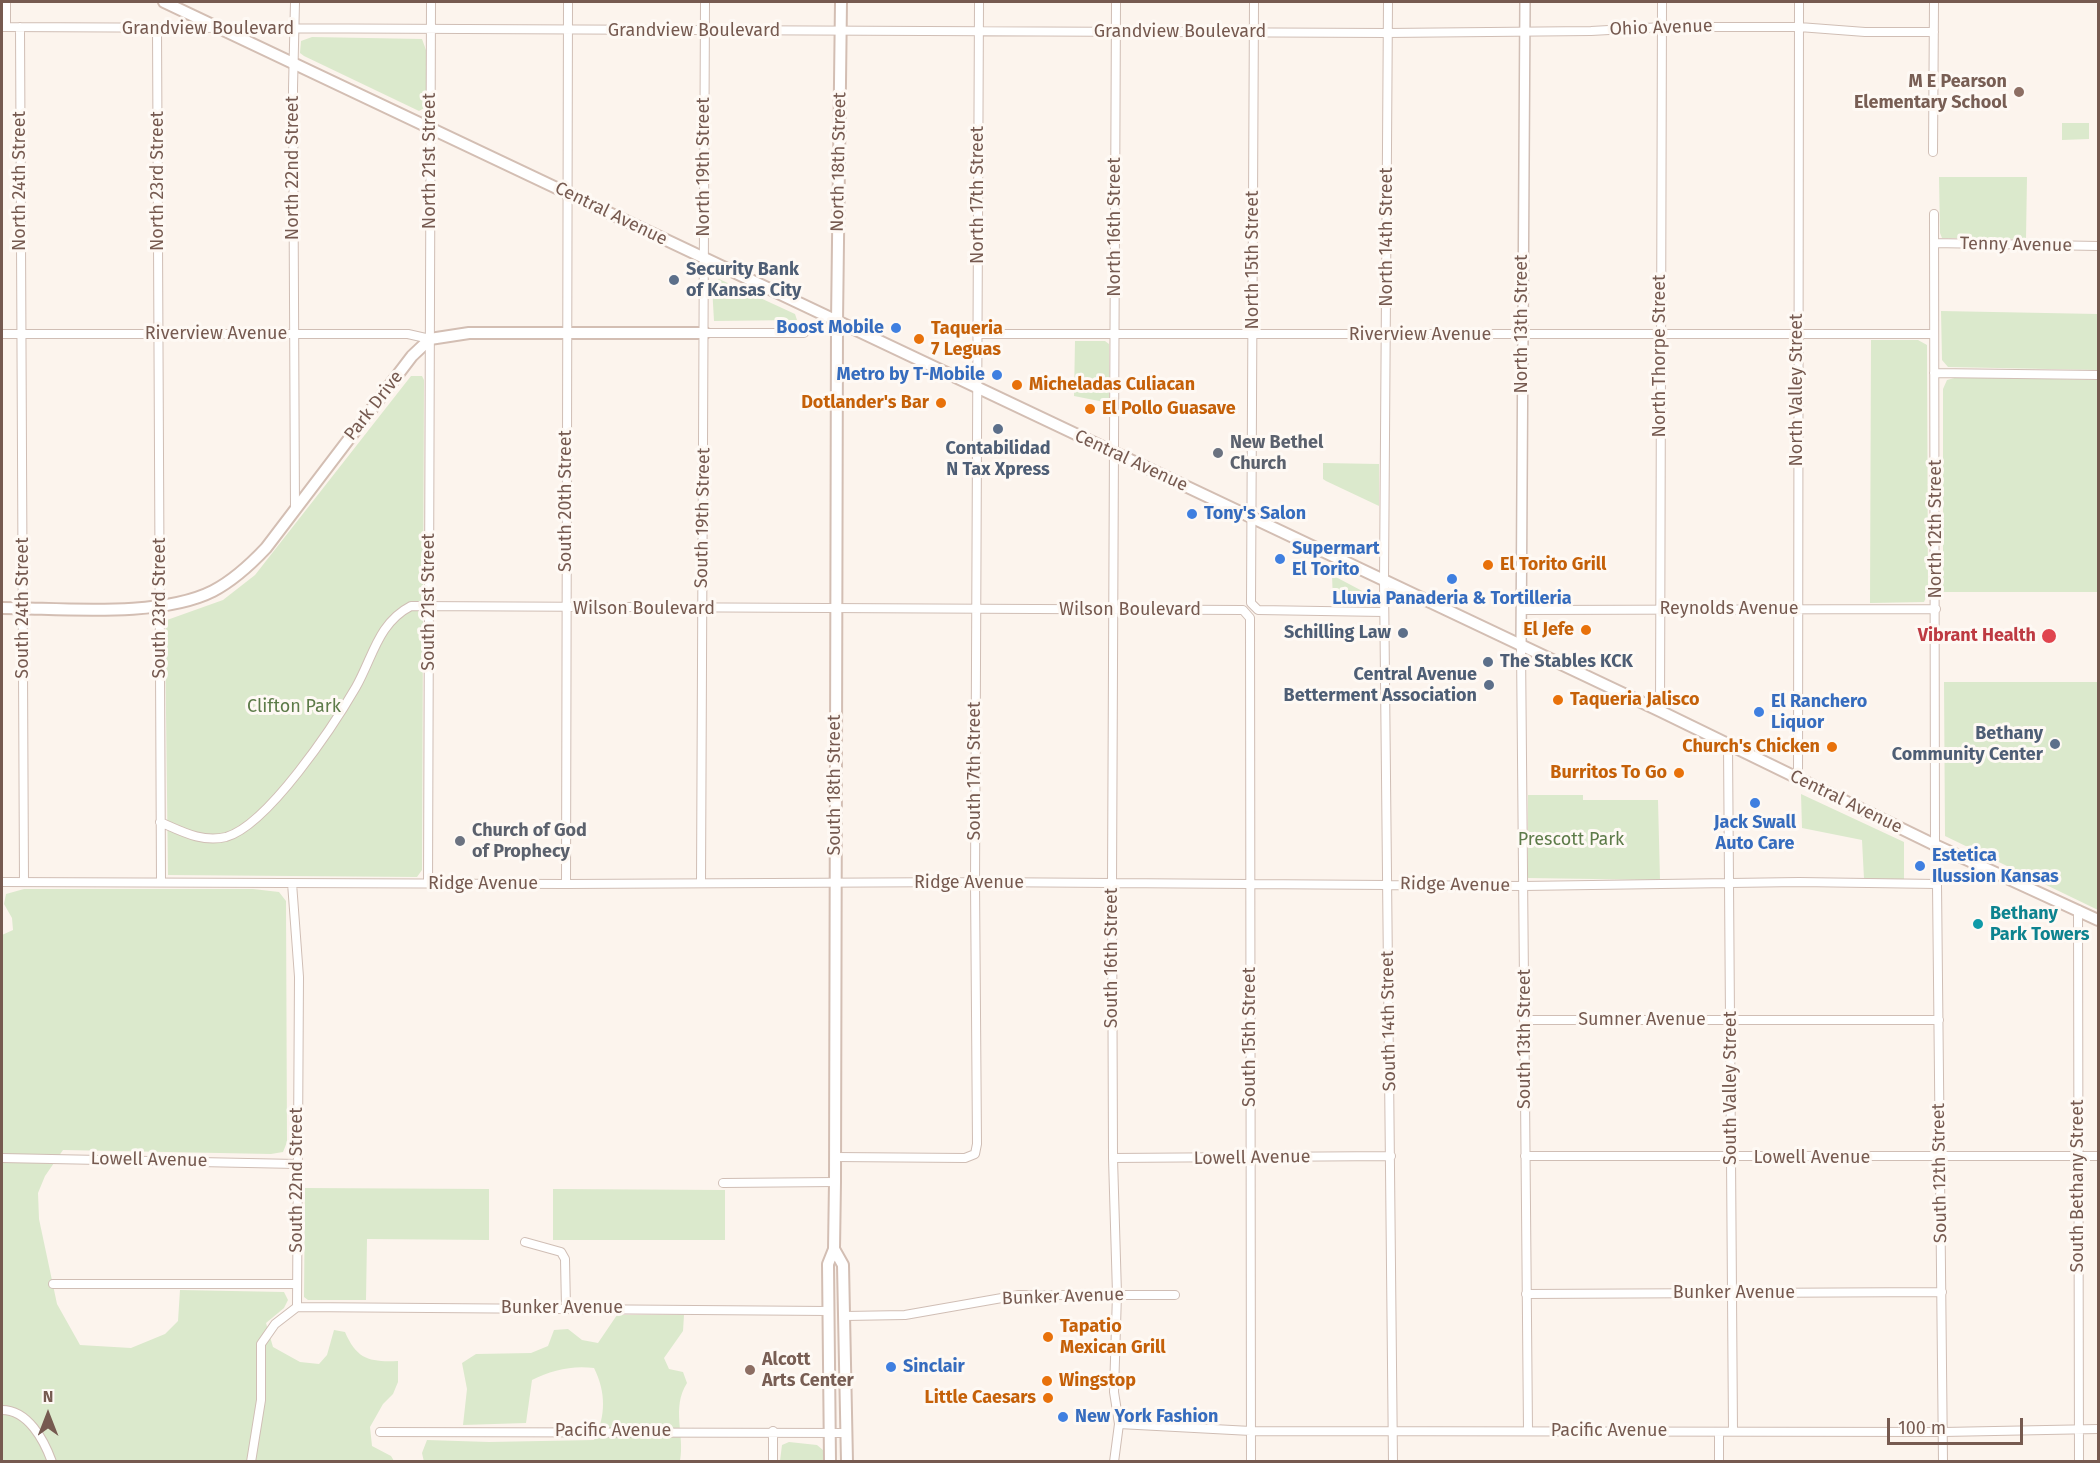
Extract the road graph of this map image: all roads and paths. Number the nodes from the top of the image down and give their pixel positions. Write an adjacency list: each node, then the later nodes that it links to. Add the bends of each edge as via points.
1 (6, 2): 16 (street)
2 (164, 2): 18 (main road, Central Avenue)
3 (295, 2): 22 (street, North 22nd Street)
4 (431, 2): 23 (street, North 21st Street)
5 (568, 2): 26 (street, South 20th Street)
6 (705, 2): 24 (street, North 19th Street)
7 (841, 2): 27 (main road, North 18th Street)
8 (979, 2): 25 (street, North 17th Street)
9 (1116, 2): 28 (street, North 16th Street)
10 (1254, 2): 30 (street, North 15th Street)
11 (1388, 2): 32 (street, North 14th Street)
12 (1525, 2): 29 (street, North 13th Street)
13 (1662, 2): 19 (street, North Thorpe Street)
14 (1799, 2): 20 (street, North Valley Street)
15 (1935, 2): 31 (street)
16 (4, 27): 17 (street, Grandview Boulevard)
17 (21, 27): 21 (street, Grandview Boulevard); 47 (street, North 24th Street)
18 (219, 27): 21 (street, Grandview Boulevard); 22 (street, Grandview Boulevard); 33 (main road, Central Avenue)
19 (1663, 27): 20 (street, Ohio Avenue); 29 (street, Ohio Avenue); 51 (street, North Thorpe Street)
20 (1799, 27): 31 (street, Ohio Avenue); 52 (street, North Valley Street)
21 (157, 28): 48 (street, North 23rd Street)
22 (297, 29): 23 (street, Grandview Boulevard); 33 (street, North 22nd Street)
23 (430, 30): 26 (street, Grandview Boulevard); 34 (street, North 21st Street)
24 (705, 30): 26 (street, Grandview Boulevard); 27 (street, Grandview Boulevard); 40 (street, North 19th Street)
25 (979, 30): 27 (street, Grandview Boulevard); 28 (street, Grandview Boulevard); 50 (street, North 17th Street)
26 (568, 31): 36 (street, South 20th Street)
27 (841, 31): 42 (main road, North 18th Street)
28 (1116, 31): 30 (street, Grandview Boulevard); 54 (street, North 16th Street)
29 (1525, 31): 32 (street, Ohio Avenue); 57 (street, North 13th Street)
30 (1254, 32): 32 (street, Grandview Boulevard); 55 (street, North 15th Street)
31 (1934, 32): 35 (street)
32 (1387, 33): 56 (street, North 14th Street)
33 (294, 61): 34 (main road, Central Avenue); 49 (street, North 22nd Street)
34 (430, 127): 36 (main road, Central Avenue); 41 (street, North 21st Street)
35 (1933, 152)
36 (567, 192): 40 (main road, Central Avenue); 43 (street, South 20th Street)
37 (1934, 213): 38 (street, North 12th Street)
38 (1934, 243): 39 (street, Tenny Avenue); 53 (street, North 12th Street)
39 (2098, 246)
40 (704, 259): 42 (main road, Central Avenue); 44 (street, North 19th Street)
41 (430, 320): 58 (street, South 21st Street)
42 (837, 322): 61 (main road, Central Avenue); 72 (main road, South 18th Street)
43 (566, 333): 44 (main road); 58 (main road, via 469,333); 70 (street, South 20th Street)
44 (705, 333): 45 (street); 71 (street, South 19th Street)
45 (804, 333)
46 (2, 334): 47 (street, Riverview Avenue)
47 (21, 334): 48 (street, Riverview Avenue); 68 (street, South 24th Street)
48 (159, 334): 49 (street, Riverview Avenue); 69 (street, South 23rd Street)
49 (294, 334): 58 (street, Riverview Avenue, via 408,334); 63 (street)
50 (978, 334): 54 (street, Riverview Avenue); 61 (street, North 17th Street)
51 (1660, 334): 52 (street, Riverview Avenue); 57 (street, Riverview Avenue); 73 (street, North Thorpe Street)
52 (1797, 334): 53 (street, Riverview Avenue); 74 (street, North Valley Street)
53 (1934, 334): 59 (street, North 12th Street)
54 (1115, 335): 55 (street, Riverview Avenue); 62 (street, North 16th Street)
55 (1252, 335): 56 (street, Riverview Avenue); 64 (street, North 15th Street)
56 (1388, 336): 57 (street, Riverview Avenue); 65 (street, North 14th Street)
57 (1521, 336): 78 (street, North 13th Street)
58 (430, 339): 63 (main road, Park Drive, via 412,356); 66 (street, South 21st Street)
59 (1934, 373): 60 (street); 75 (street, North 12th Street)
60 (2098, 375)
61 (976, 388): 62 (main road, Central Avenue); 76 (street, South 17th Street)
62 (1114, 453): 64 (main road, Central Avenue); 77 (street, South 16th Street)
63 (295, 510): 69 (main road, Park Drive, via 242,573 213,591)
64 (1251, 519): 65 (main road, Central Avenue); 79 (street, via 1251,603 1258,610)
65 (1384, 581): 79 (street, South 14th Street); 81 (main road, Central Avenue)
66 (429, 606): 70 (street, Wilson Boulevard); 85 (street, Wilson Boulevard, via 411,606 381,631 356,687 289,785 245,827 226,837 207,839 192,837); 94 (street, South 21st Street)
67 (2, 608): 68 (main road, Park Drive)
68 (23, 608): 69 (main road, Park Drive); 89 (street, South 24th Street)
69 (161, 608): 85 (street, South 23rd Street)
70 (566, 608): 71 (street, Wilson Boulevard); 95 (street, South 20th Street)
71 (702, 609): 72 (street, Wilson Boulevard); 93 (street, South 19th Street)
72 (837, 609): 76 (street, Wilson Boulevard); 90 (main road, South 18th Street)
73 (1661, 609): 74 (street, Reynolds Avenue); 78 (street, Reynolds Avenue); 82 (street, North Thorpe Street)
74 (1798, 609): 75 (street, Reynolds Avenue); 84 (street, North Valley Street)
75 (1936, 609): 86 (street, North 12th Street)
76 (976, 610): 77 (street, Wilson Boulevard); 91 (street, South 17th Street)
77 (1112, 610): 80 (street, Wilson Boulevard, via 1242,610); 96 (street, South 16th Street)
78 (1521, 610): 81 (street, North 13th Street)
79 (1384, 612): 98 (street, South 14th Street)
80 (1246, 614): 97 (street, South 15th Street, via 1250,618)
81 (1521, 647): 82 (main road, Central Avenue); 101 (street, South 13th Street)
82 (1660, 711): 83 (main road, Central Avenue)
83 (1728, 746): 84 (main road, Central Avenue); 100 (street, South Valley Street)
84 (1798, 778): 86 (main road, Central Avenue)
85 (160, 822): 87 (street, South 23rd Street)
86 (1935, 844): 102 (main road, Central Avenue)
87 (160, 881): 89 (street, Ridge Avenue); 92 (street, Ridge Avenue)
88 (2, 882): 89 (street, Ridge Avenue)
89 (24, 882)
90 (835, 882): 91 (street, Ridge Avenue); 93 (street, Ridge Avenue); 111 (main road, South 18th Street)
91 (975, 882): 96 (street, Ridge Avenue); 111 (street, South 17th Street, via 975,1154 965,1158)
92 (292, 883): 94 (street, Ridge Avenue); 117 (street, South 22nd Street, via 298,977)
93 (701, 883): 95 (street, Ridge Avenue)
94 (428, 884): 95 (street, Ridge Avenue)
95 (566, 884)
96 (1112, 884): 97 (street, Ridge Avenue); 114 (street, South 16th Street)
97 (1250, 884): 98 (street, Ridge Avenue); 116 (street, South 15th Street)
98 (1386, 884): 101 (street, Ridge Avenue); 107 (street, South 14th Street)
99 (1937, 884): 100 (street, Ridge Avenue); 106 (street, South 12th Street)
100 (1729, 885): 101 (street, Ridge Avenue); 105 (street, South Valley Street)
101 (1523, 886): 104 (street, South 13th Street)
102 (2078, 910): 103 (main road, Central Avenue); 109 (street, South Bethany Street)
103 (2098, 920)
104 (1524, 1020): 105 (street, Sumner Avenue); 108 (street, South 13th Street)
105 (1731, 1020): 106 (street, Sumner Avenue); 112 (street, South Valley Street)
106 (1939, 1020): 115 (street, South 12th Street)
107 (1391, 1156): 116 (street, Lowell Avenue); 139 (street, South 14th Street)
108 (1525, 1156): 112 (street, Lowell Avenue); 127 (street, South 13th Street)
109 (2077, 1156): 110 (street, Lowell Avenue); 115 (street, Lowell Avenue); 135 (street, South Bethany Street)
110 (2098, 1156)
111 (835, 1157): 118 (main road, South 18th Street)
112 (1731, 1157): 115 (street, Lowell Avenue); 125 (street, South Valley Street)
113 (2, 1158): 117 (street, Lowell Avenue)
114 (1113, 1158): 116 (street, Lowell Avenue); 126 (street, South 16th Street)
115 (1940, 1158): 124 (street, South 12th Street)
116 (1250, 1159): 138 (street, South 15th Street)
117 (297, 1164): 123 (street, South 22nd Street)
118 (835, 1182): 119 (street); 121 (main road, South 18th Street)
119 (723, 1183)
120 (525, 1242): 130 (street, via 561,1252 565,1259)
121 (834, 1249): 131 (main road, South 18th Street, via 828,1264); 132 (main road, South 18th Street, via 843,1265)
122 (53, 1284): 123 (street)
123 (297, 1284): 129 (street, South 22nd Street)
124 (1942, 1292): 125 (street, Bunker Avenue); 144 (street, South 12th Street)
125 (1732, 1293): 127 (street, Bunker Avenue); 141 (street, South Valley Street)
126 (1118, 1294): 128 (street, Bunker Avenue); 132 (street, Bunker Avenue, via 1019,1295 905,1315); 134 (street, South 16th Street, via 1114,1392)
127 (1526, 1294): 140 (street, South 13th Street)
128 (1175, 1295)
129 (297, 1307): 130 (street, Bunker Avenue); 148 (street, via 275,1324 261,1344 261,1400)
130 (566, 1308): 131 (street, Bunker Avenue)
131 (828, 1311): 145 (main road, South 18th Street)
132 (845, 1316): 146 (main road, South 18th Street)
133 (2, 1410): 147 (street, via 9,1410 31,1424 45,1443)
134 (1119, 1424): 138 (street, Pacific Avenue); 152 (street, South 16th Street)
135 (2079, 1429): 136 (street, Pacific Avenue); 144 (street, Pacific Avenue); 157 (street, South Bethany Street)
136 (2098, 1429)
137 (773, 1431): 142 (street, Pacific Avenue); 145 (street, Pacific Avenue); 149 (street)
138 (1251, 1431): 139 (street, Pacific Avenue); 153 (street, South 15th Street)
139 (1393, 1431): 140 (street, Pacific Avenue); 154 (street, South 14th Street)
140 (1528, 1431): 143 (street, Pacific Avenue)
141 (1733, 1431): 143 (street, Pacific Avenue); 144 (street, Pacific Avenue)
142 (380, 1432)
143 (1719, 1432): 155 (street)
144 (1943, 1432): 156 (street, South 12th Street)
145 (830, 1433): 146 (street, Pacific Avenue); 150 (main road, South 18th Street)
146 (847, 1433): 151 (main road, South 18th Street)
147 (51, 1461)
148 (251, 1461)
149 (773, 1461)
150 (830, 1461)
151 (847, 1461)
152 (1114, 1461)
153 (1251, 1461)
154 (1393, 1461)
155 (1719, 1461)
156 (1943, 1461)
157 (2079, 1461)

